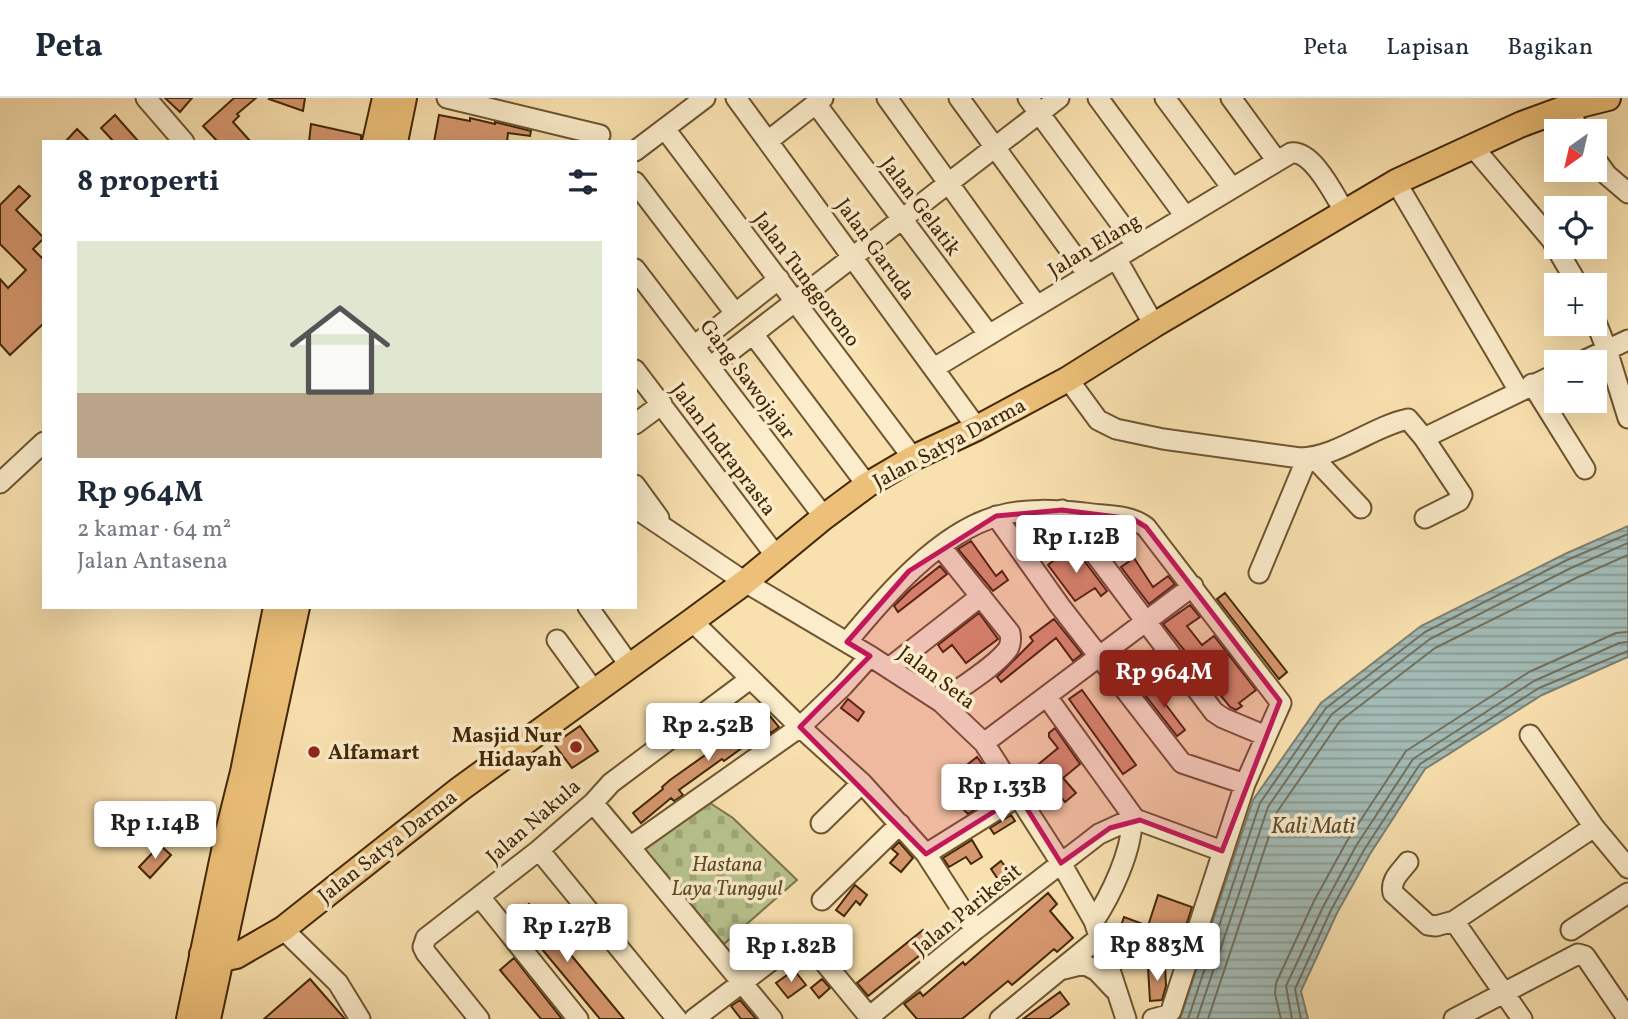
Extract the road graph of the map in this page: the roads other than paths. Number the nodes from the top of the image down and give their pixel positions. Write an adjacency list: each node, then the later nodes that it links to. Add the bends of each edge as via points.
1 (146, 98): 19 (street)
2 (385, 98): 20 (main road)
3 (404, 98): 21 (main road)
4 (447, 98): 18 (street)
5 (705, 98): 17 (street)
6 (736, 98): 22 (street, Jalan Garuda)
7 (887, 98): 29 (street)
8 (960, 98): 23 (street)
9 (1059, 98): 15 (street)
10 (1098, 98): 34 (street)
11 (1165, 98): 31 (street)
12 (1231, 98): 26 (street)
13 (1608, 98): 16 (main road, Jalan Satya Darma)
14 (819, 101): 22 (street); 35 (street, Jalan Gelatik)
15 (1034, 106): 23 (street); 36 (street)
16 (1560, 106): 24 (main road, Jalan Satya Darma)
17 (665, 129): 25 (street); 42 (street, Jalan Tunggorono)
18 (600, 135)
19 (182, 140)
20 (375, 140)
21 (395, 140)
22 (768, 141): 37 (street, Jalan Garuda)
23 (995, 147): 29 (street); 41 (street)
24 (1473, 147): 28 (main road, Jalan Satya Darma); 40 (street, via 1551,239)
25 (637, 150)
26 (1277, 161): 31 (street, Jalan Elang); 33 (street, via 1297,152 1307,157)
27 (1607, 174): 32 (street)
28 (1396, 182): 33 (main road, Jalan Satya Darma); 58 (street)
29 (949, 183): 35 (street); 44 (street)
30 (637, 185): 45 (street)
31 (1232, 188): 34 (street, Jalan Elang)
32 (1628, 193)
33 (1345, 212): 46 (main road, Jalan Satya Darma)
34 (1185, 216): 36 (street, Jalan Elang)
35 (902, 219): 37 (street); 48 (street, Jalan Gelatik)
36 (1137, 246): 38 (street, Jalan Elang)
37 (853, 257): 43 (street); 54 (street, Jalan Garuda)
38 (1116, 258): 41 (street, Jalan Elang); 46 (street)
39 (637, 272): 51 (street, Gang Sawojajar)
40 (1571, 273)
41 (1088, 275): 44 (street, Jalan Elang)
42 (779, 279): 43 (street, Jalan Tunggorono); 45 (street)
43 (796, 301): 47 (street); 65 (street, Jalan Tunggorono)
44 (1037, 306): 48 (street, Jalan Elang)
45 (736, 313): 51 (street)
46 (1154, 325): 56 (main road, Jalan Satya Darma)
47 (753, 334): 53 (street); 69 (street)
48 (989, 335): 54 (street, Jalan Elang)
49 (1601, 336): 52 (street)
50 (1628, 340): 52 (street)
51 (694, 346): 53 (street, Gang Sawojajar)
52 (1607, 350): 60 (street)
53 (710, 367): 75 (street, Gang Sawojajar)
54 (934, 368): 62 (street, Jalan Garuda)
55 (638, 379): 59 (street, Jalan Indraprasta)
56 (1068, 379): 62 (main road, Jalan Satya Darma); 66 (street, via 1098,420 1116,429)
57 (1544, 380): 58 (street)
58 (1526, 388): 63 (street); 67 (street)
59 (662, 404): 61 (street); 79 (street, Jalan Indraprasta)
60 (1628, 418)
61 (637, 423)
62 (977, 428): 65 (main road, Jalan Satya Darma)
63 (1424, 438): 66 (street, via 1408,419); 76 (street, via 1462,495 1459,501)
64 (42, 444): 68 (street)
65 (913, 458): 69 (main road, Jalan Satya Darma)
66 (1310, 458): 71 (street); 80 (street)
67 (1585, 469)
68 (0, 483)
69 (867, 485): 75 (main road, Jalan Satya Darma)
70 (637, 488): 77 (street)
71 (1361, 508)
72 (637, 509): 77 (street, Jalan Seta)
73 (1062, 510): 74 (street); 82 (street, via 1140,522); 88 (street)
74 (996, 516): 78 (street); 92 (street)
75 (824, 517): 79 (main road, Jalan Satya Darma)
76 (1424, 518)
77 (667, 530): 81 (street, Jalan Seta)
78 (942, 547): 83 (street); 90 (street, via 909,571)
79 (776, 556): 81 (main road, Jalan Satya Darma)
80 (1258, 573)
81 (745, 582): 87 (main road, Jalan Satya Darma); 90 (street, Jalan Seta)
82 (1193, 586): 88 (street); 101 (street, via 1280,701)
83 (981, 596): 94 (street); 98 (street, via 1010,633 1008,649)
84 (276, 609): 126 (main road)
85 (297, 609): 126 (main road, via 250,816)
86 (589, 609): 93 (street)
87 (692, 621): 93 (main road, Jalan Satya Darma); 95 (street)
88 (1147, 622): 92 (street); 101 (street, via 1218,716)
89 (557, 640): 96 (street)
90 (847, 642): 91 (street, Jalan Seta)
91 (870, 656): 94 (street, Jalan Seta); 99 (street)
92 (1100, 657): 97 (street); 104 (street, via 1182,762)
93 (630, 666): 96 (main road, Jalan Satya Darma)
94 (889, 668): 98 (street, Jalan Seta)
95 (750, 679): 99 (street); 106 (street, Jalan Nakula, via 611,783)
96 (594, 691): 122 (main road, Jalan Satya Darma, via 460,789)
97 (1047, 697): 102 (street); 107 (street)
98 (941, 702): 102 (street, Jalan Seta)
99 (800, 727): 103 (street); 111 (street)
100 (1530, 735): 110 (street)
101 (1266, 736): 104 (street)
102 (984, 743): 105 (street, Jalan Seta)
103 (862, 783): 108 (street); 109 (street)
104 (1245, 784): 113 (street)
105 (1019, 796): 114 (street); 116 (street, Jalan Seta)
106 (593, 803): 111 (street); 112 (street, Jalan Nakula)
107 (1134, 820): 113 (street); 116 (street, Jalan Parikesit, via 1110,828); 123 (street)
108 (821, 823)
109 (900, 824): 114 (street); 120 (street)
110 (1594, 827): 117 (street); 121 (street)
111 (630, 847): 128 (street)
112 (539, 850): 119 (street, Jalan Nakula); 137 (street)
113 (1222, 851): 142 (street, via 1171,1011)
114 (926, 854): 124 (street)
115 (1408, 862): 121 (street, via 1394,880 1393,893 1428,925)
116 (1061, 863): 123 (street, Jalan Seta); 124 (street, Jalan Parikesit)
117 (1628, 868)
118 (1628, 893): 125 (street)
119 (480, 897): 135 (street, Jalan Nakula, via 426,938 424,947); 136 (street)
120 (821, 900)
121 (1454, 921): 130 (street)
122 (283, 929): 126 (main road, Jalan Satya Darma, via 236,956); 134 (street, via 338,983)
123 (1097, 929): 127 (street); 129 (street, Jalan Seta)
124 (975, 930): 131 (street, Jalan Parikesit)
125 (1571, 930)
126 (212, 956): 132 (main road); 133 (main road)
127 (1058, 971): 129 (street, via 1084,964); 140 (street)
128 (742, 982): 131 (street, via 802,942 811,946); 138 (street); 139 (street)
129 (1118, 993): 141 (street, Jalan Seta)
130 (1504, 994): 143 (street); 144 (street); 145 (street, via 1581,954)
131 (870, 1018)
132 (189, 1019)
133 (208, 1019)
134 (360, 1019)
135 (479, 1019)
136 (578, 1019)
137 (677, 1019)
138 (694, 1019)
139 (772, 1019)
140 (1000, 1019)
141 (1126, 1019)
142 (1153, 1019)
143 (1454, 1019)
144 (1522, 1019)
145 (1628, 1019)

